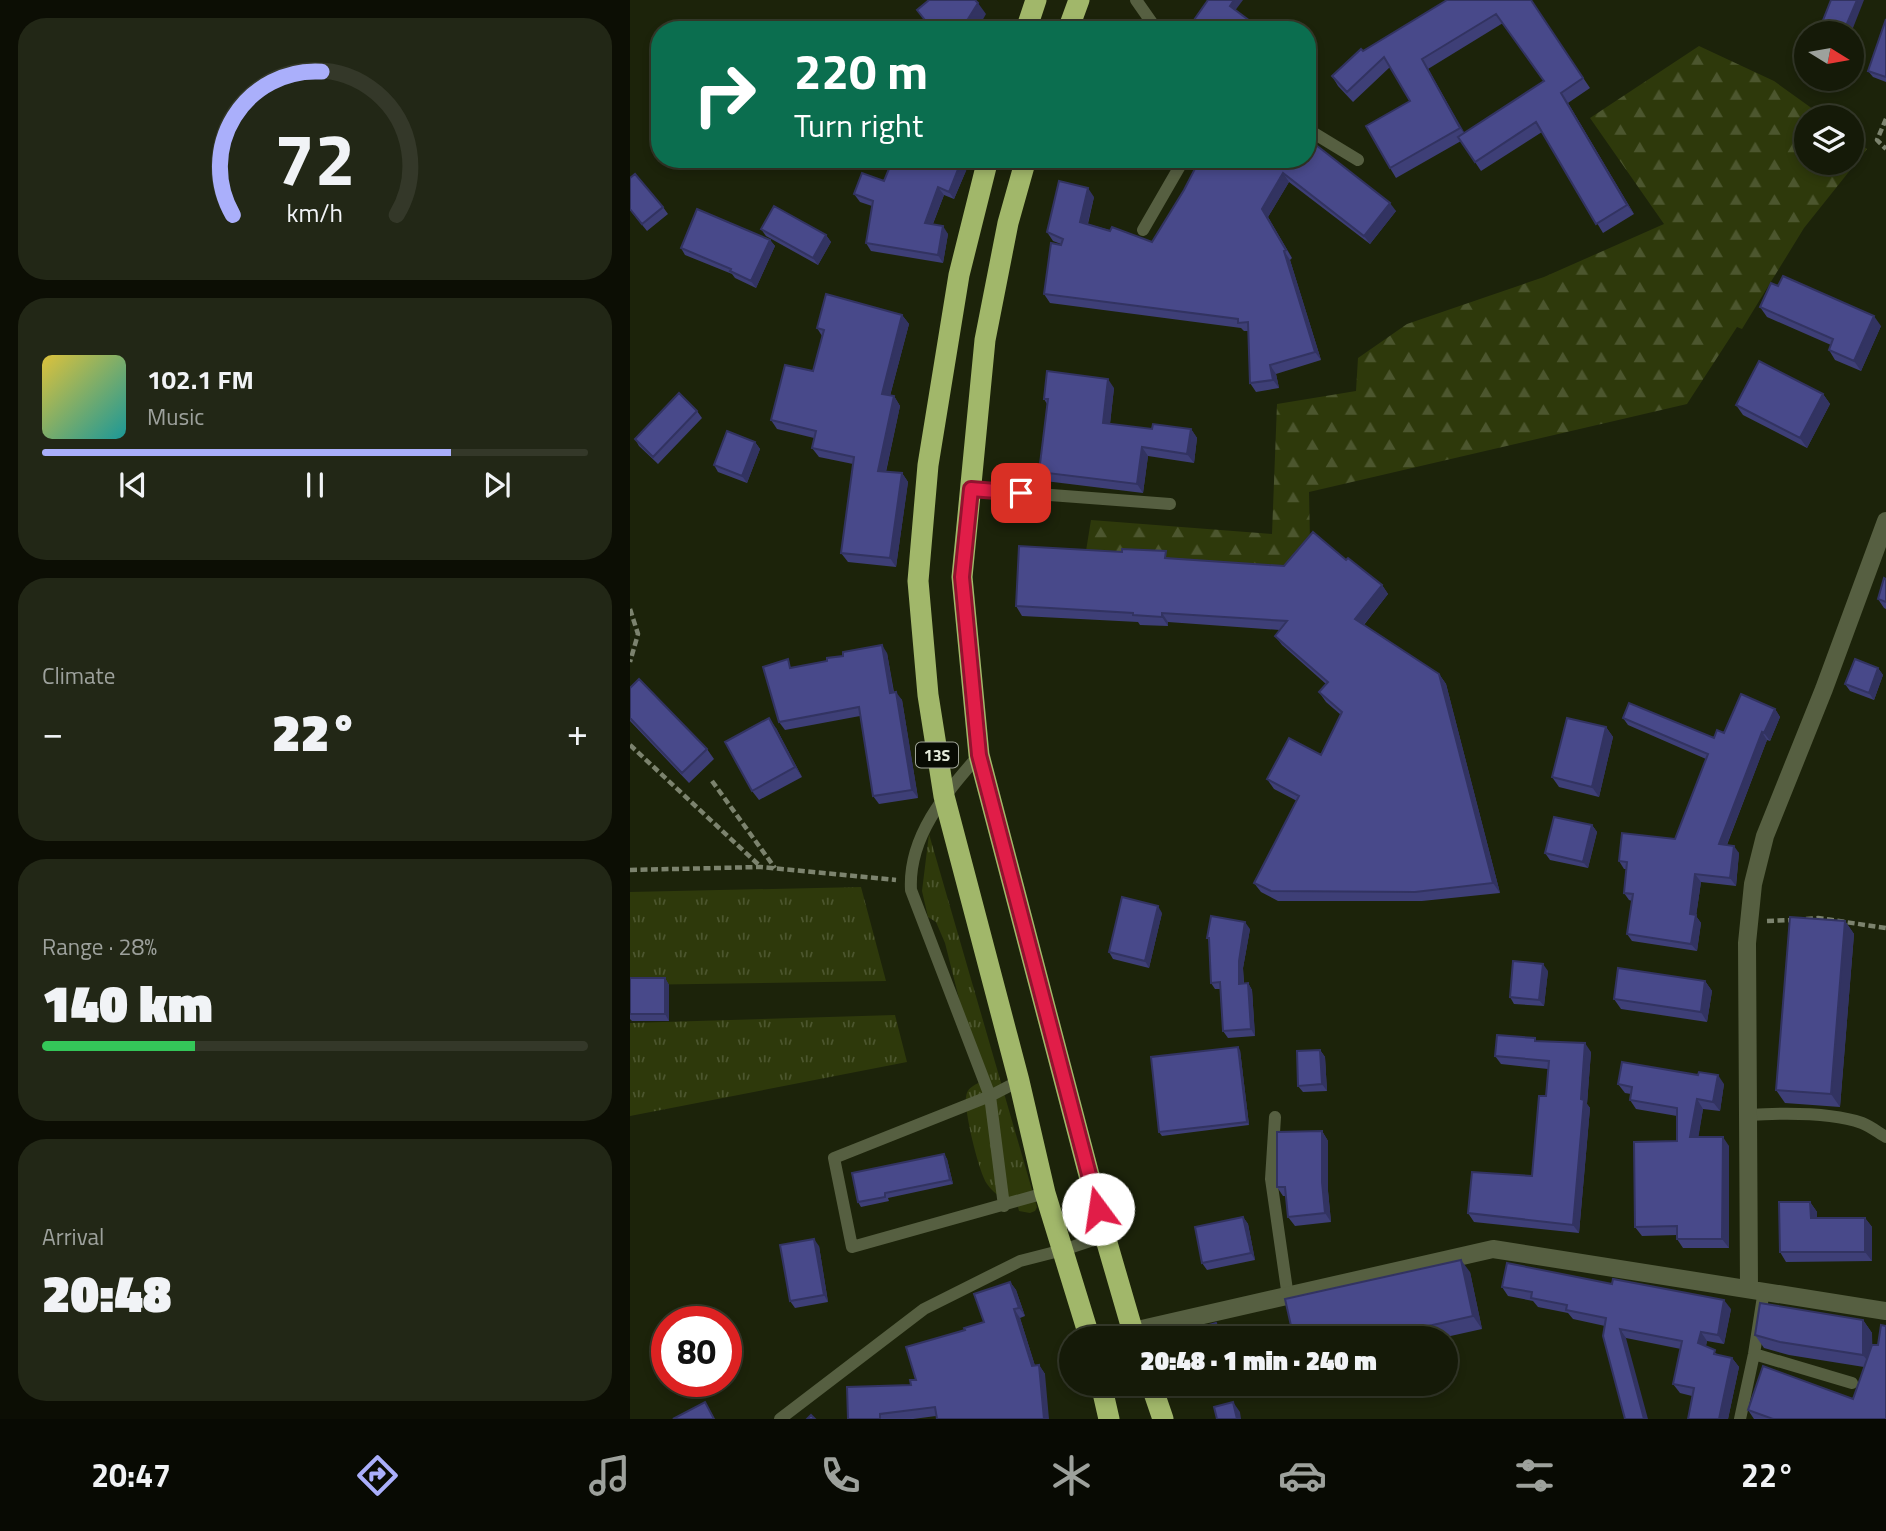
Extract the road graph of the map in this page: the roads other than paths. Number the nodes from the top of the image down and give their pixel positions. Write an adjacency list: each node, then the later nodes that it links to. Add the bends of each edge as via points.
1 (1037, 0): 4 (highway)
2 (1079, 0): 5 (highway)
3 (1136, 0): 6 (lane)
4 (1029, 21)
5 (1071, 21)
6 (1151, 21)
7 (1316, 134): 8 (lane)
8 (1358, 160)
9 (986, 168): 17 (highway, 13S, via 954,302 928,465 918,581 928,695)
10 (1023, 168): 13 (highway, 13S, via 985,340)
11 (1179, 168): 12 (lane)
12 (1143, 230)
13 (971, 489): 14 (lane); 16 (highway, 13S, via 962,577)
14 (1170, 504)
15 (1886, 521): 20 (street, via 1765,836 1753,884 1747,943)
16 (979, 755): 17 (lane); 25 (highway, 13S)
17 (944, 796): 18 (highway, 13S); 19 (lane, via 921,834 911,890)
18 (1019, 1081): 19 (lane); 23 (highway, 13S)
19 (990, 1096): 24 (lane); 24 (lane, via 834,1158 852,1247)
20 (1748, 1115): 22 (lane, via 1825,1116 1863,1123); 27 (street)
21 (1275, 1117): 28 (lane, via 1270,1179)
22 (1886, 1137)
23 (1045, 1193): 24 (lane); 26 (highway, 13S)
24 (1004, 1206)
25 (1105, 1236): 26 (lane); 31 (highway, 13S)
26 (1063, 1250): 30 (highway, 13S); 37 (lane, via 1020,1261 924,1309)
27 (1756, 1289): 28 (street, via 1493,1249); 29 (street); 33 (lane)
28 (1288, 1297): 32 (street)
29 (1886, 1311)
30 (1086, 1326)
31 (1131, 1326)
32 (1170, 1326)
33 (1754, 1354): 34 (lane); 40 (lane)
34 (1852, 1383)
35 (1104, 1396): 38 (highway)
36 (1155, 1396): 39 (highway)
37 (780, 1419)
38 (1109, 1419)
39 (1163, 1419)
40 (1740, 1419)

